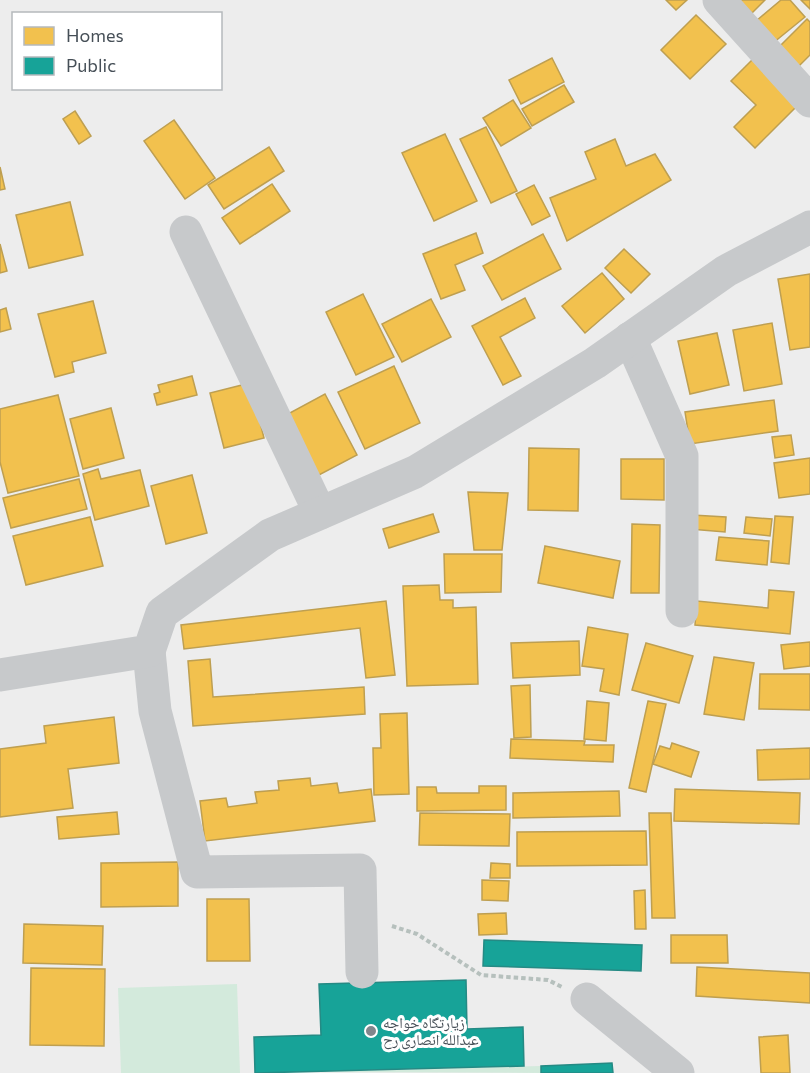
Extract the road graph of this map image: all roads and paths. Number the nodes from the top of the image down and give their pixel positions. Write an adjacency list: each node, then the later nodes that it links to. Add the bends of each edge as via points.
1 (719, 0): 2 (street)
2 (810, 101)
3 (810, 227): 5 (street, via 726,271)
4 (186, 232): 6 (street)
5 (630, 338): 6 (street, via 415,472); 7 (street, via 682,456)
6 (320, 513): 8 (street, via 270,535 162,613)
7 (682, 611)
8 (149, 651): 9 (street); 10 (street, via 155,711 197,872 360,870)
9 (0, 675)
10 (361, 916): 11 (street); 12 (path, via 417,934 481,975 548,980)
11 (362, 972)
12 (586, 999): 13 (street)
13 (678, 1073)

